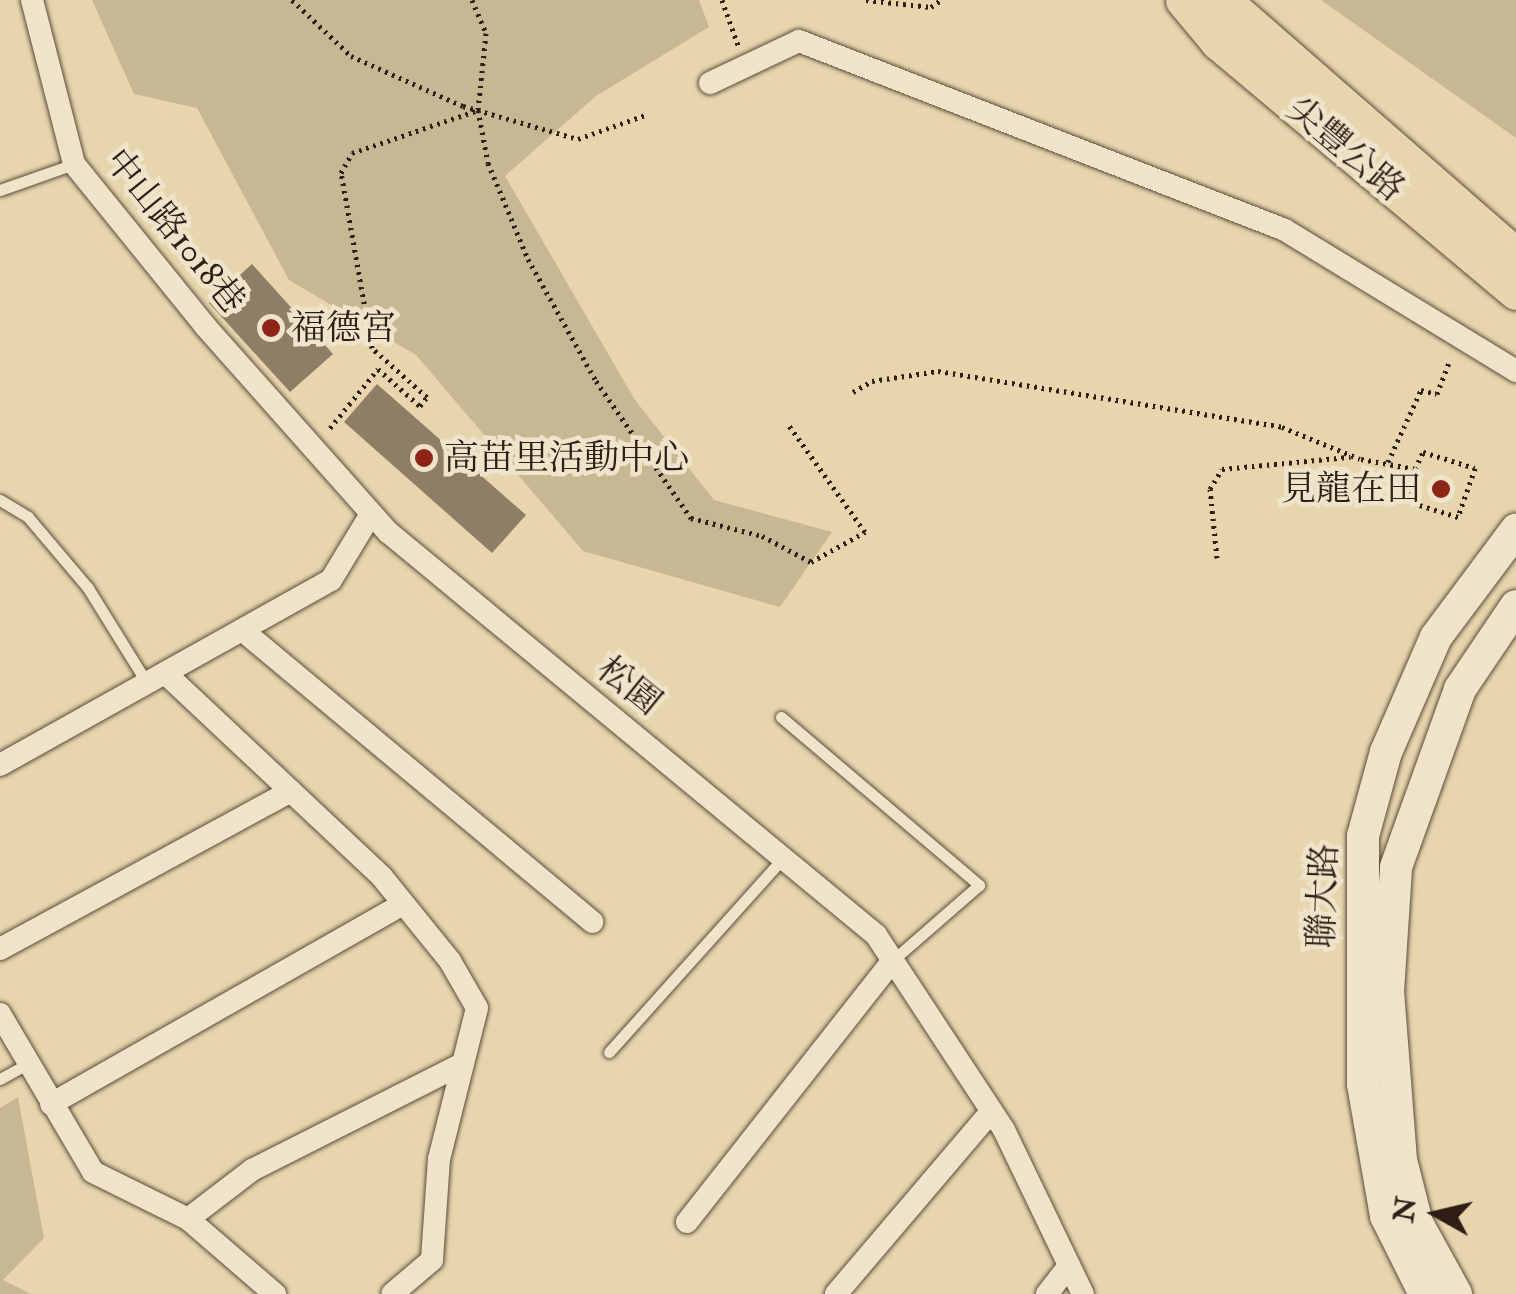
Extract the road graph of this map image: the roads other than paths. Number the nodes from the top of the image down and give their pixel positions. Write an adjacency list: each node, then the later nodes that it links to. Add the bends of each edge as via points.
1 (32, 0): 5 (street, 中山路1018巷)
2 (1183, 0): 8 (main road, 尖豐公路, via 1218,42)
3 (1222, 0): 7 (main road, 尖豐公路)
4 (710, 83): 9 (street, via 799,41 1285,230)
5 (74, 164): 6 (lane); 11 (street, 中山路1018巷)
6 (0, 190)
7 (1516, 256)
8 (1516, 292)
9 (1516, 372)
10 (0, 500): 15 (lane, via 28,516)
11 (371, 514): 14 (street, via 331,580); 19 (street, 松園)
12 (1516, 530): 39 (street, 聯大路, via 1436,637 1386,752 1363,836 1363,1084 1386,1216)
13 (1516, 606): 40 (street, 聯大路, via 1460,689 1396,867 1388,992 1401,1160 1417,1223)
14 (242, 630): 15 (street); 21 (street)
15 (156, 678): 17 (street); 18 (street)
16 (781, 717): 23 (lane, via 979,885)
17 (0, 765)
18 (291, 791): 20 (street); 22 (street)
19 (783, 858): 23 (street, 松園, via 876,935); 25 (lane)
20 (403, 904): 27 (street, via 477,1008); 29 (street)
21 (592, 922)
22 (0, 949)
23 (892, 960): 30 (street, 松園); 32 (street)
24 (0, 1014): 26 (street)
25 (608, 1052)
26 (27, 1064): 28 (lane); 29 (street)
27 (460, 1065): 31 (street, via 252,1170); 35 (street, via 438,1159 432,1260)
28 (0, 1079)
29 (51, 1104): 31 (street, via 93,1172)
30 (992, 1111): 33 (street, 松園); 36 (street)
31 (188, 1220): 34 (street)
32 (686, 1222)
33 (1069, 1266): 37 (street); 38 (street, 松園)
34 (275, 1294)
35 (392, 1294)
36 (836, 1294)
37 (1047, 1294)
38 (1083, 1294)
39 (1425, 1294)
40 (1456, 1294)

